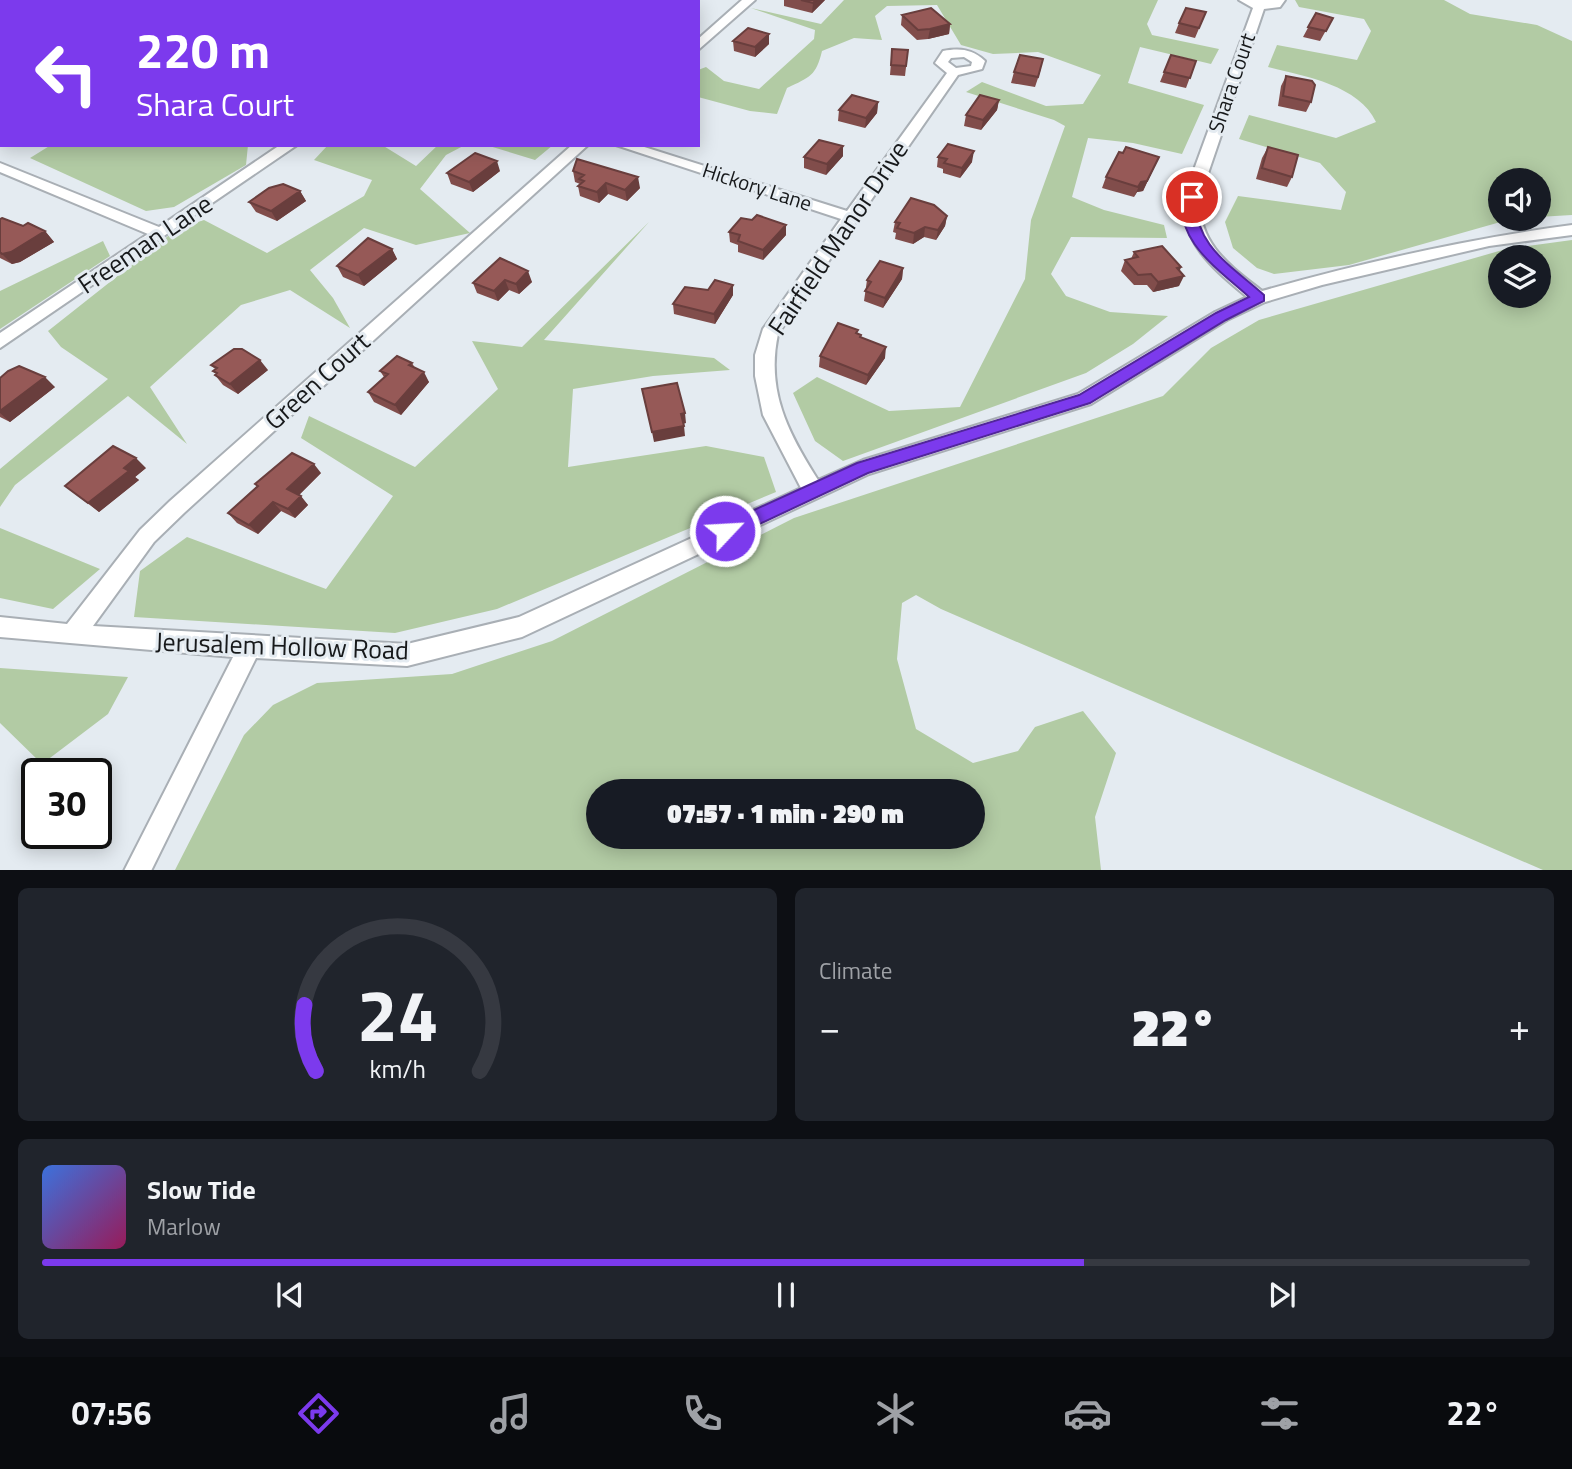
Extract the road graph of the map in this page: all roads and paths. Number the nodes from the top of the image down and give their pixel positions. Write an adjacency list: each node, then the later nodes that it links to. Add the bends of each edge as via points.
1 (749, 0): 4 (street)
2 (1279, 0): 3 (street, Shara Court, via 1276,5)
3 (1252, 3): 13 (street, Shara Court, via 1189,212 1202,247)
4 (700, 44)
5 (954, 72): 10 (street, Fairfield Manor Drive)
6 (287, 147): 12 (street, Freeman Lane)
7 (579, 147): 17 (street, Green Court, via 177,507 147,536)
8 (629, 147): 10 (street, Hickory Lane)
9 (0, 167): 12 (street)
10 (850, 216): 15 (street, Fairfield Manor Drive, via 784,309 762,355 765,396 776,428)
11 (1572, 230): 13 (street, Jerusalem Hollow Road, via 1489,241)
12 (160, 233): 14 (street, Freeman Lane)
13 (1259, 298): 15 (street, Jerusalem Hollow Road, via 1084,399 863,468)
14 (0, 342)
15 (813, 490): 18 (street, Jerusalem Hollow Road, via 522,627 407,655)
16 (0, 627): 17 (street, Jerusalem Hollow Road)
17 (72, 635): 18 (street, Jerusalem Hollow Road)
18 (249, 649): 19 (street)
19 (137, 870)

